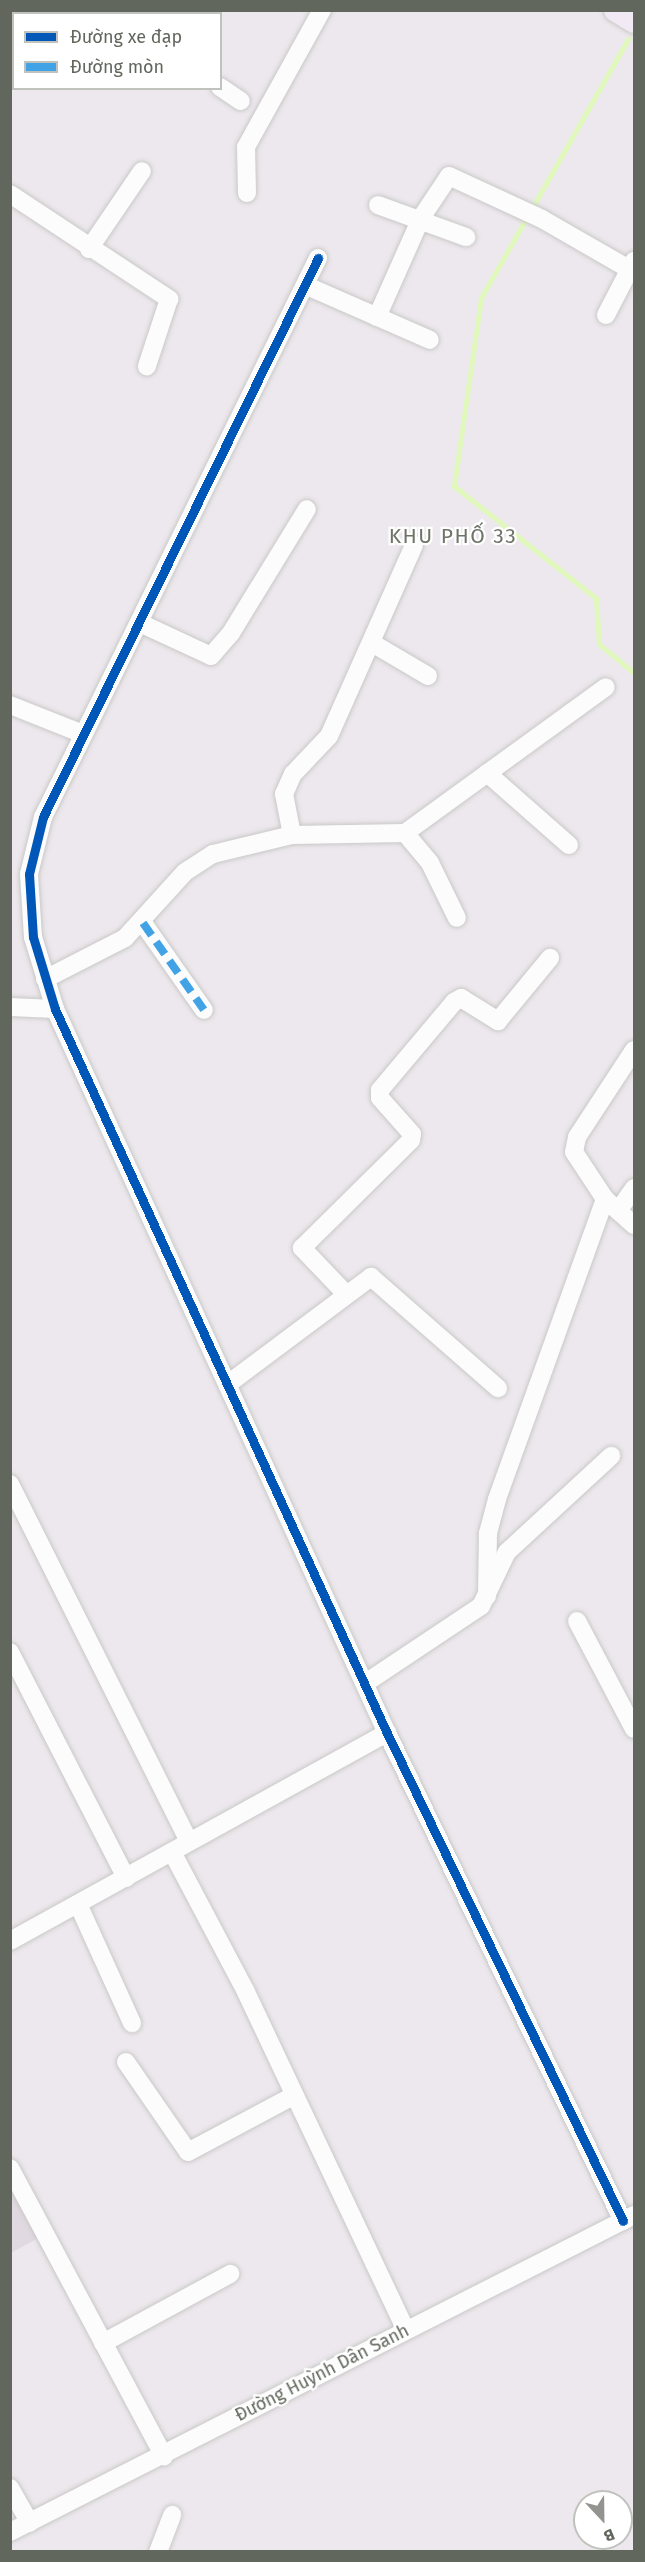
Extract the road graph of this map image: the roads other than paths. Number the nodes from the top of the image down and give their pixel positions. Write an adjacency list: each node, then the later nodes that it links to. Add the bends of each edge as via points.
1 (322, 10): 7 (street, via 246,147)
2 (616, 10): 3 (main road)
3 (634, 21)
4 (222, 88): 5 (street)
5 (241, 101)
6 (142, 171): 12 (street)
7 (247, 193)
8 (10, 194): 12 (street)
9 (378, 205): 10 (street)
10 (421, 218): 11 (street); 14 (street, via 449,176); 17 (street)
11 (466, 237)
12 (89, 249): 19 (street, via 169,299)
13 (318, 258): 15 (street)
14 (633, 267): 16 (street)
15 (307, 286): 17 (street); 22 (street)
16 (606, 315)
17 (377, 317): 18 (street)
18 (430, 340)
19 (147, 366)
20 (307, 508): 22 (street, via 231,633 211,656)
21 (414, 545): 23 (street)
22 (140, 623): 27 (street)
23 (372, 643): 24 (street); 30 (street, via 329,736 292,774 284,794)
24 (428, 676)
25 (606, 687): 28 (street)
26 (10, 705): 27 (street)
27 (82, 734): 35 (street, via 43,817 29,874 27,901)
28 (488, 773): 29 (street); 31 (street)
29 (405, 832): 30 (street); 32 (street, via 430,863)
30 (292, 835): 33 (street, via 213,854 185,872)
31 (569, 844)
32 (458, 918)
33 (143, 923): 35 (street, via 111,947); 38 (street)
34 (550, 958): 43 (street, via 498,1021 461,998 454,1002 380,1090 380,1098 412,1134 411,1140 302,1248)
35 (45, 980): 37 (street)
36 (10, 1007): 37 (street)
37 (55, 1009): 44 (street)
38 (204, 1010)
39 (634, 1050): 41 (street, via 577,1137 574,1152)
40 (634, 1188): 41 (street)
41 (612, 1205): 42 (street); 48 (street, via 497,1499 488,1533)
42 (634, 1225)
43 (346, 1294): 44 (street); 45 (street, via 363,1281 378,1279)
44 (228, 1383): 51 (street)
45 (498, 1388)
46 (611, 1456): 48 (street, via 507,1552)
47 (10, 1484): 54 (street)
48 (488, 1596): 51 (street, via 471,1614)
49 (577, 1621): 52 (street)
50 (10, 1652): 56 (street)
51 (367, 1682): 53 (street)
52 (634, 1729)
53 (387, 1733): 54 (street); 63 (street)
54 (189, 1842): 55 (street)
55 (172, 1852): 56 (street); 61 (street, via 232,1964)
56 (126, 1878): 57 (street)
57 (78, 1904): 58 (street); 59 (street)
58 (10, 1941)
59 (132, 2023)
60 (126, 2062): 61 (street, via 188,2152)
61 (293, 2096): 65 (street)
62 (10, 2168): 66 (street)
63 (629, 2218): 65 (street, Đường Huỳnh Dân Sanh)
64 (230, 2274): 66 (street)
65 (406, 2330): 67 (street, Đường Huỳnh Dân Sanh)
66 (103, 2343): 67 (street)
67 (164, 2456): 70 (street, Đường Huỳnh Dân Sanh)
68 (10, 2488): 70 (street)
69 (172, 2515): 72 (street)
70 (30, 2523): 71 (street, Đường Huỳnh Dân Sanh)
71 (10, 2532)
72 (158, 2552)

